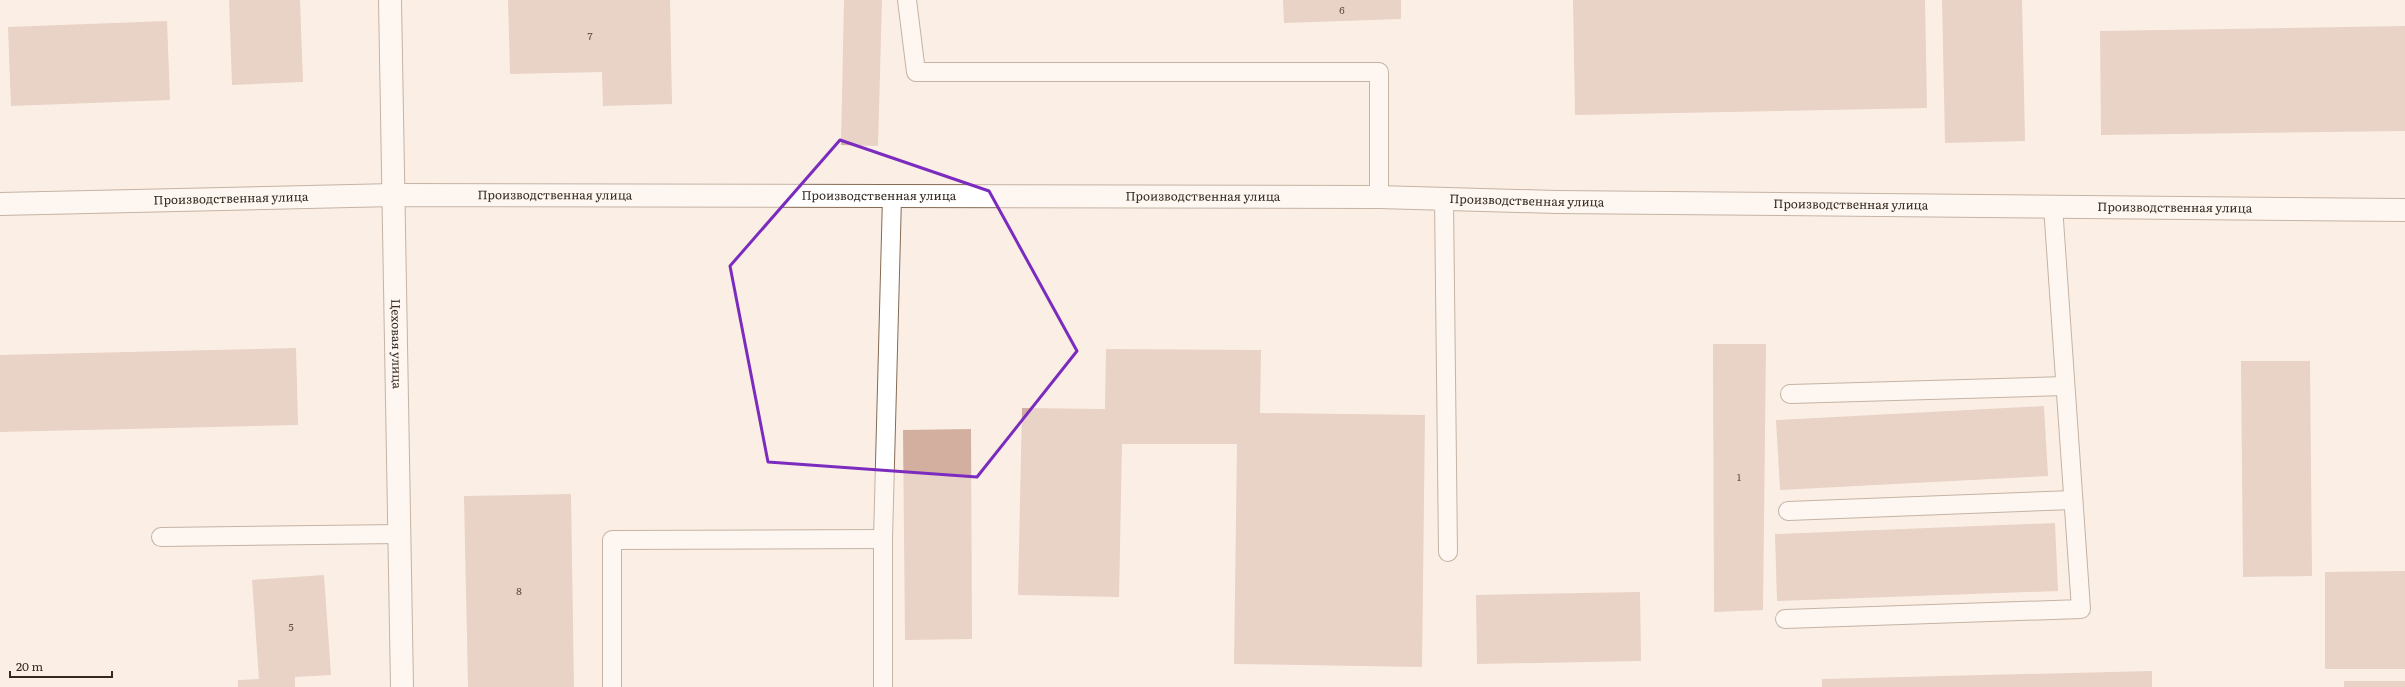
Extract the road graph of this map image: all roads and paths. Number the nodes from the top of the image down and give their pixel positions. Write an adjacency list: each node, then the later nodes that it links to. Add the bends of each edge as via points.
1 (390, 0): 3 (street, Цеховая улица)
2 (907, 0): 5 (lane, via 916,72 1379,72)
3 (394, 195): 4 (street, Производственная улица); 7 (street, Производственная улица); 14 (street, Цеховая улица)
4 (892, 197): 5 (street, Производственная улица); 16 (lane)
5 (1379, 198): 6 (street, Производственная улица)
6 (1444, 199): 8 (street, Производственная улица); 17 (lane)
7 (0, 204)
8 (2053, 206): 9 (street, Производственная улица); 10 (lane)
9 (2405, 210)
10 (2065, 386): 11 (lane); 12 (lane)
11 (1790, 394)
12 (2073, 500): 13 (lane); 18 (lane, via 2081,609)
13 (1788, 511)
14 (399, 534): 15 (lane); 19 (street, Цеховая улица)
15 (161, 537)
16 (883, 539): 20 (lane, via 612,540); 21 (lane)
17 (1448, 552)
18 (1785, 618)
19 (402, 687)
20 (612, 687)
21 (883, 687)

